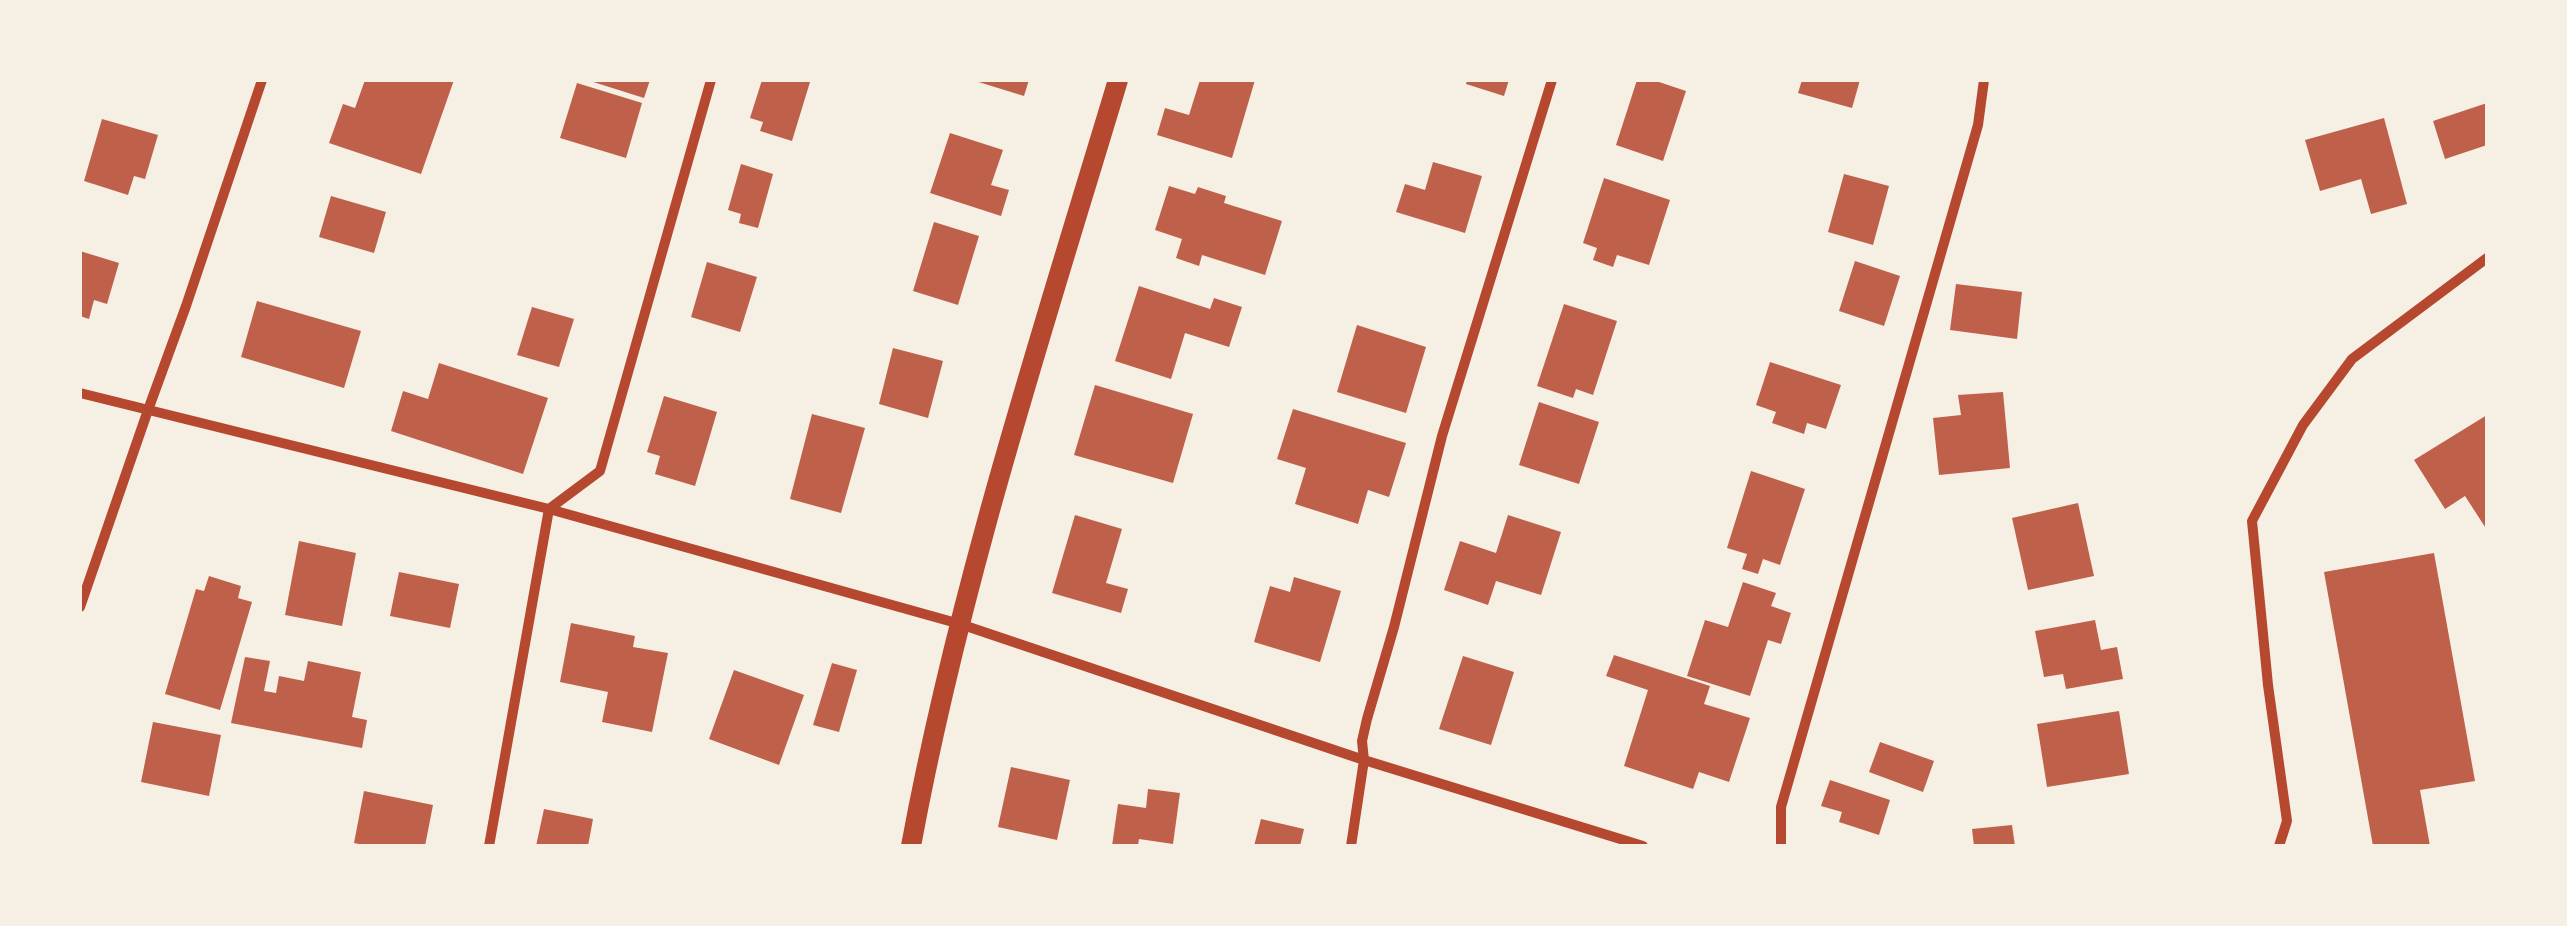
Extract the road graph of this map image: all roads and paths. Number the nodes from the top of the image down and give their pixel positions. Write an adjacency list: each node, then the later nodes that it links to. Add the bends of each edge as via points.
1 (262, 80): 8 (street)
2 (712, 80): 9 (street, via 600,471)
3 (1118, 80): 11 (main road)
4 (1552, 80): 12 (street, via 1442,436 1367,719)
5 (1984, 80): 17 (street, via 1978,125 1781,807)
6 (2487, 258): 18 (street, via 2352,359 2303,425 2252,521 2287,821)
7 (80, 392): 8 (street)
8 (148, 410): 9 (street); 10 (street)
9 (549, 509): 11 (street); 13 (street)
10 (80, 607)
11 (960, 624): 12 (street); 14 (main road)
12 (1364, 760): 15 (street); 16 (street)
13 (488, 846)
14 (910, 846)
15 (1351, 846)
16 (1643, 846)
17 (1780, 846)
18 (2278, 846)

